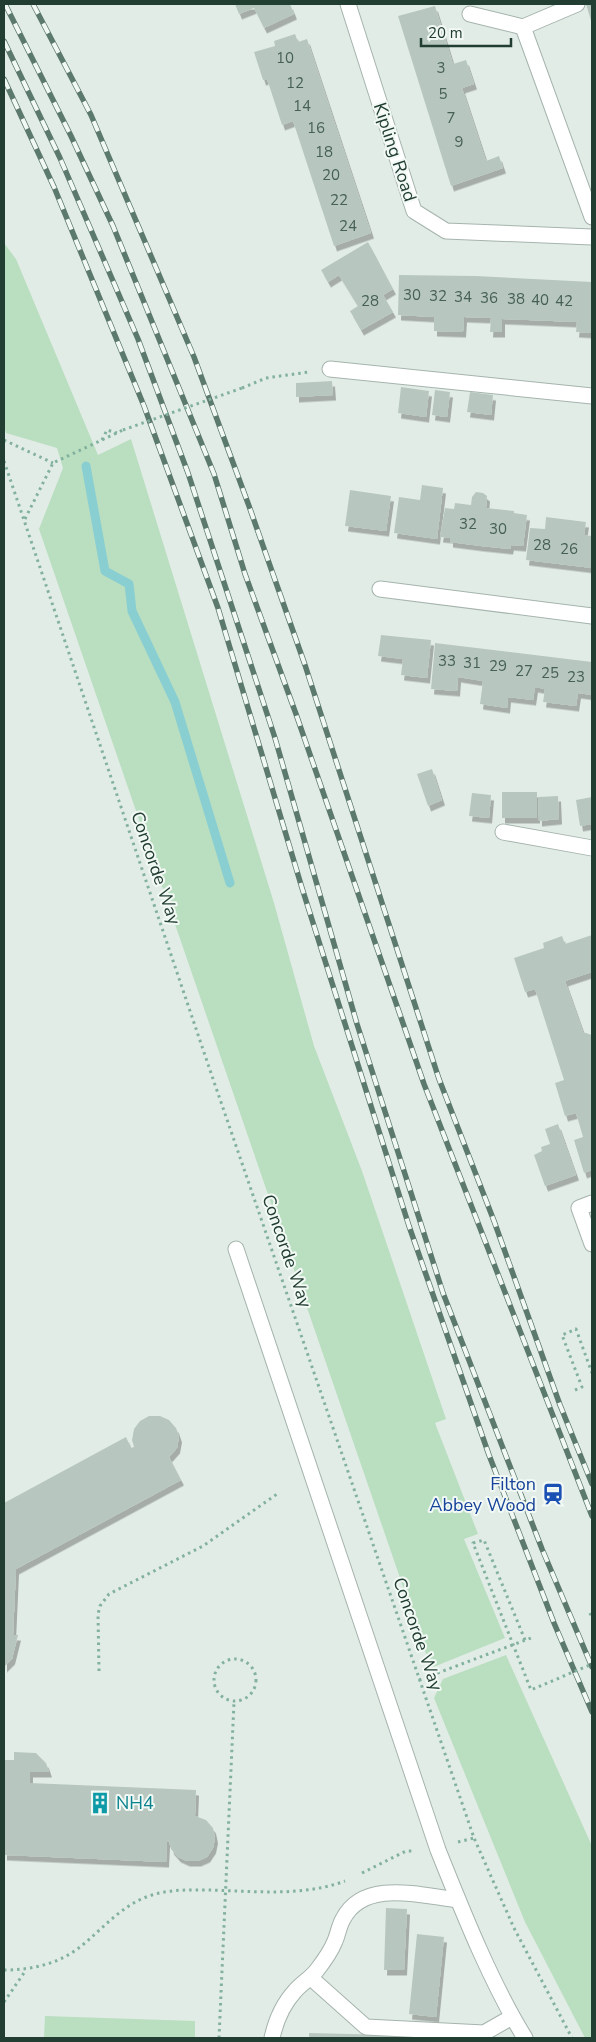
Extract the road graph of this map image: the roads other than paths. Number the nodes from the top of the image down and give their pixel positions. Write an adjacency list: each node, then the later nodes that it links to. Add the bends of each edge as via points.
1 (348, 4): 6 (street, Kipling Road, via 414,211 446,231)
2 (577, 4): 4 (street)
3 (470, 14): 4 (street)
4 (523, 27): 5 (street)
5 (592, 216)
6 (592, 237)
7 (330, 369): 8 (street)
8 (592, 396)
9 (380, 589): 10 (street)
10 (592, 616)
11 (503, 832): 12 (street)
12 (592, 848)
13 (592, 1203): 14 (street, via 579,1208)
14 (592, 1244)
15 (236, 1249): 16 (street, via 438,1850)
16 (458, 1900): 17 (street, via 402,1893 364,1897 346,1913 330,1951); 18 (street)
17 (311, 1978): 18 (street, via 366,2027 484,2033); 19 (street, via 284,2006)
18 (512, 2017): 20 (street)
19 (272, 2038)
20 (524, 2038)

